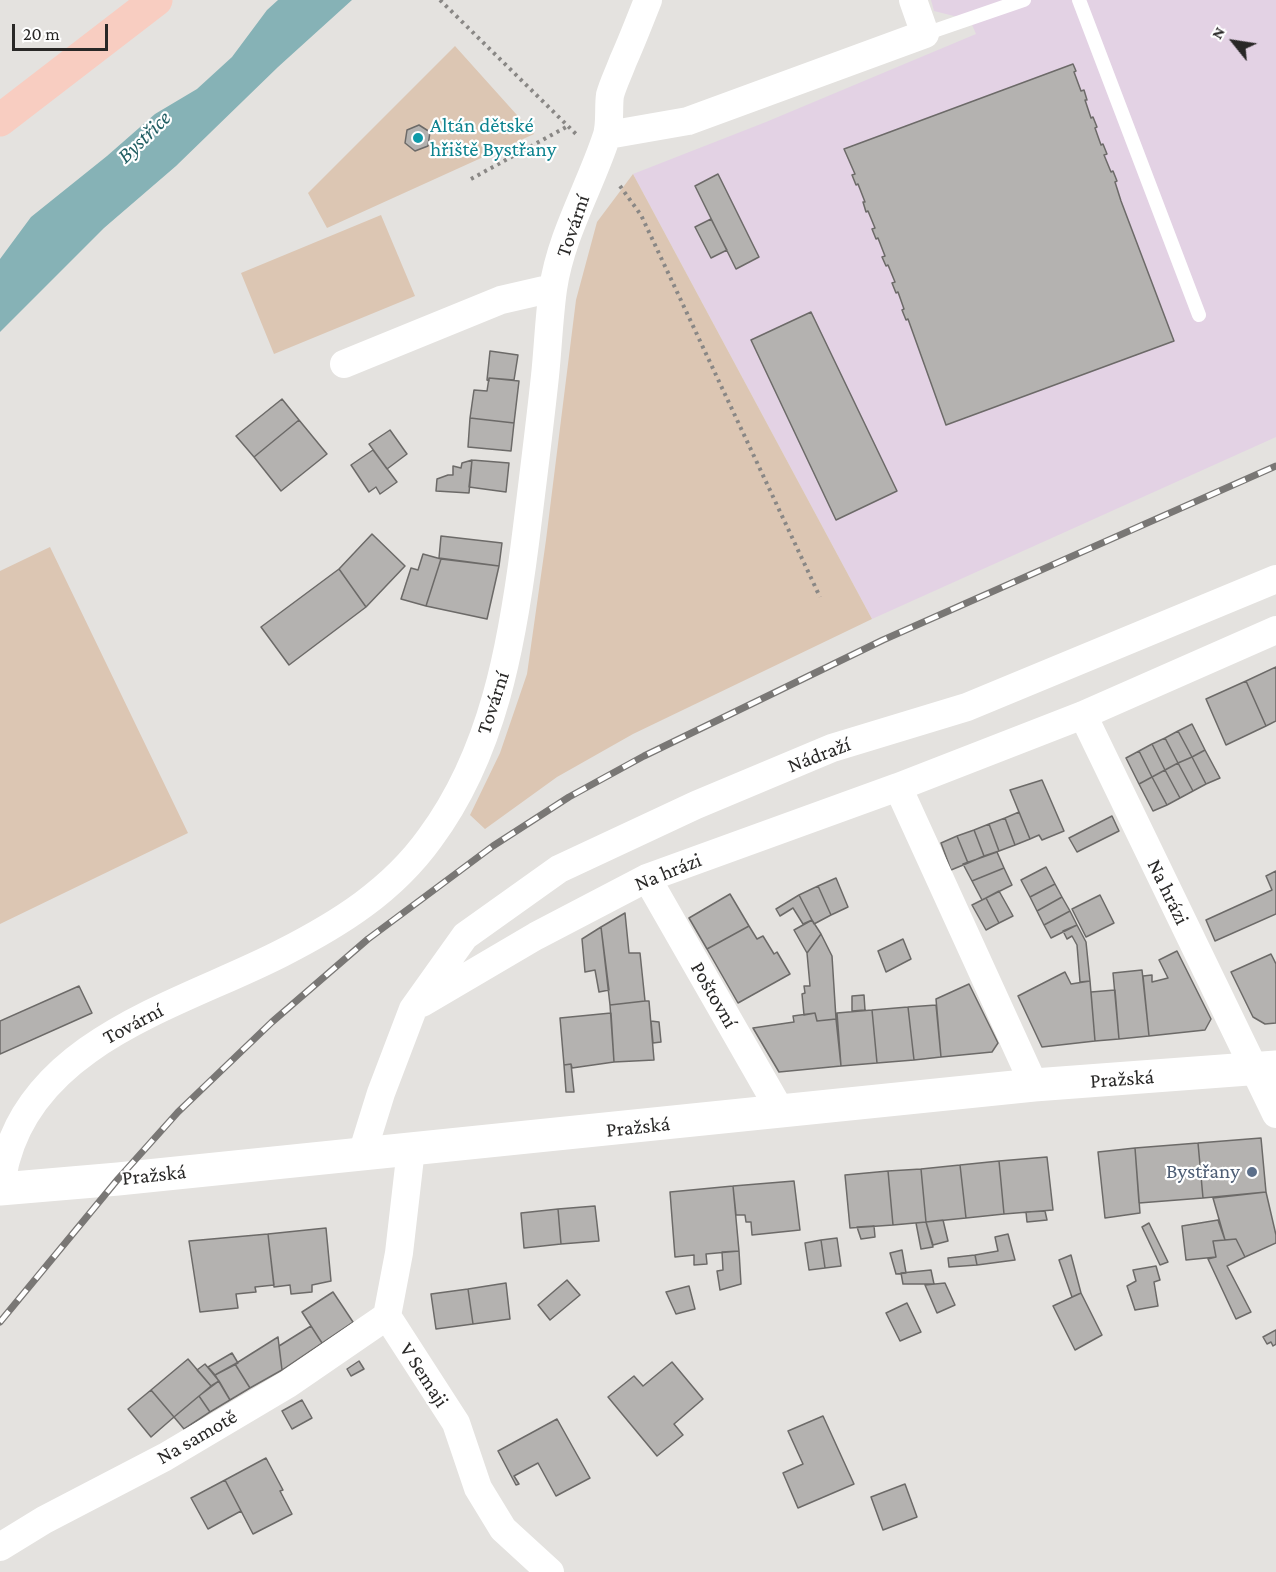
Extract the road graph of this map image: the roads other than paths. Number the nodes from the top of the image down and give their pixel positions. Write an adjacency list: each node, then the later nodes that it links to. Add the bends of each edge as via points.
1 (156, 0): 7 (main road)
2 (648, 0): 8 (street, Tovární, via 611,93)
3 (913, 0): 6 (street)
4 (1024, 0): 6 (lane)
5 (1079, 0): 10 (lane)
6 (925, 34): 8 (street, via 688,121)
7 (0, 120)
8 (603, 146): 9 (street, Tovární, via 564,242)
9 (553, 288): 11 (street, via 501,300); 24 (street, Tovární, via 538,443 510,646 485,731 451,806 411,862 342,920 279,955 132,1022 80,1056 23,1118 5,1162)
10 (1199, 315)
11 (344, 364)
12 (1276, 579): 17 (street, Nádraží, via 967,707 832,748 559,869 465,936)
13 (1276, 630): 14 (street, Na hrázi)
14 (1083, 715): 15 (street, Na hrázi); 18 (street, Na hrázi)
15 (898, 787): 16 (street, Na hrázi); 19 (street)
16 (646, 878): 17 (street, Na hrázi, via 536,936); 20 (street, Poštovní)
17 (413, 1009): 23 (street)
18 (1264, 1068): 19 (street, Pražská); 21 (street, Na hrázi)
19 (1034, 1085): 20 (street, Pražská)
20 (781, 1112): 22 (street, Pražská)
21 (1276, 1114)
22 (411, 1149): 23 (street, Pražská); 25 (street)
23 (362, 1154): 24 (street, Pražská)
24 (1, 1189)
25 (387, 1316): 26 (street, Na samotě, via 288,1384); 27 (street, V Semaji, via 456,1423 478,1488 503,1529)
26 (0, 1547)
27 (550, 1572)

